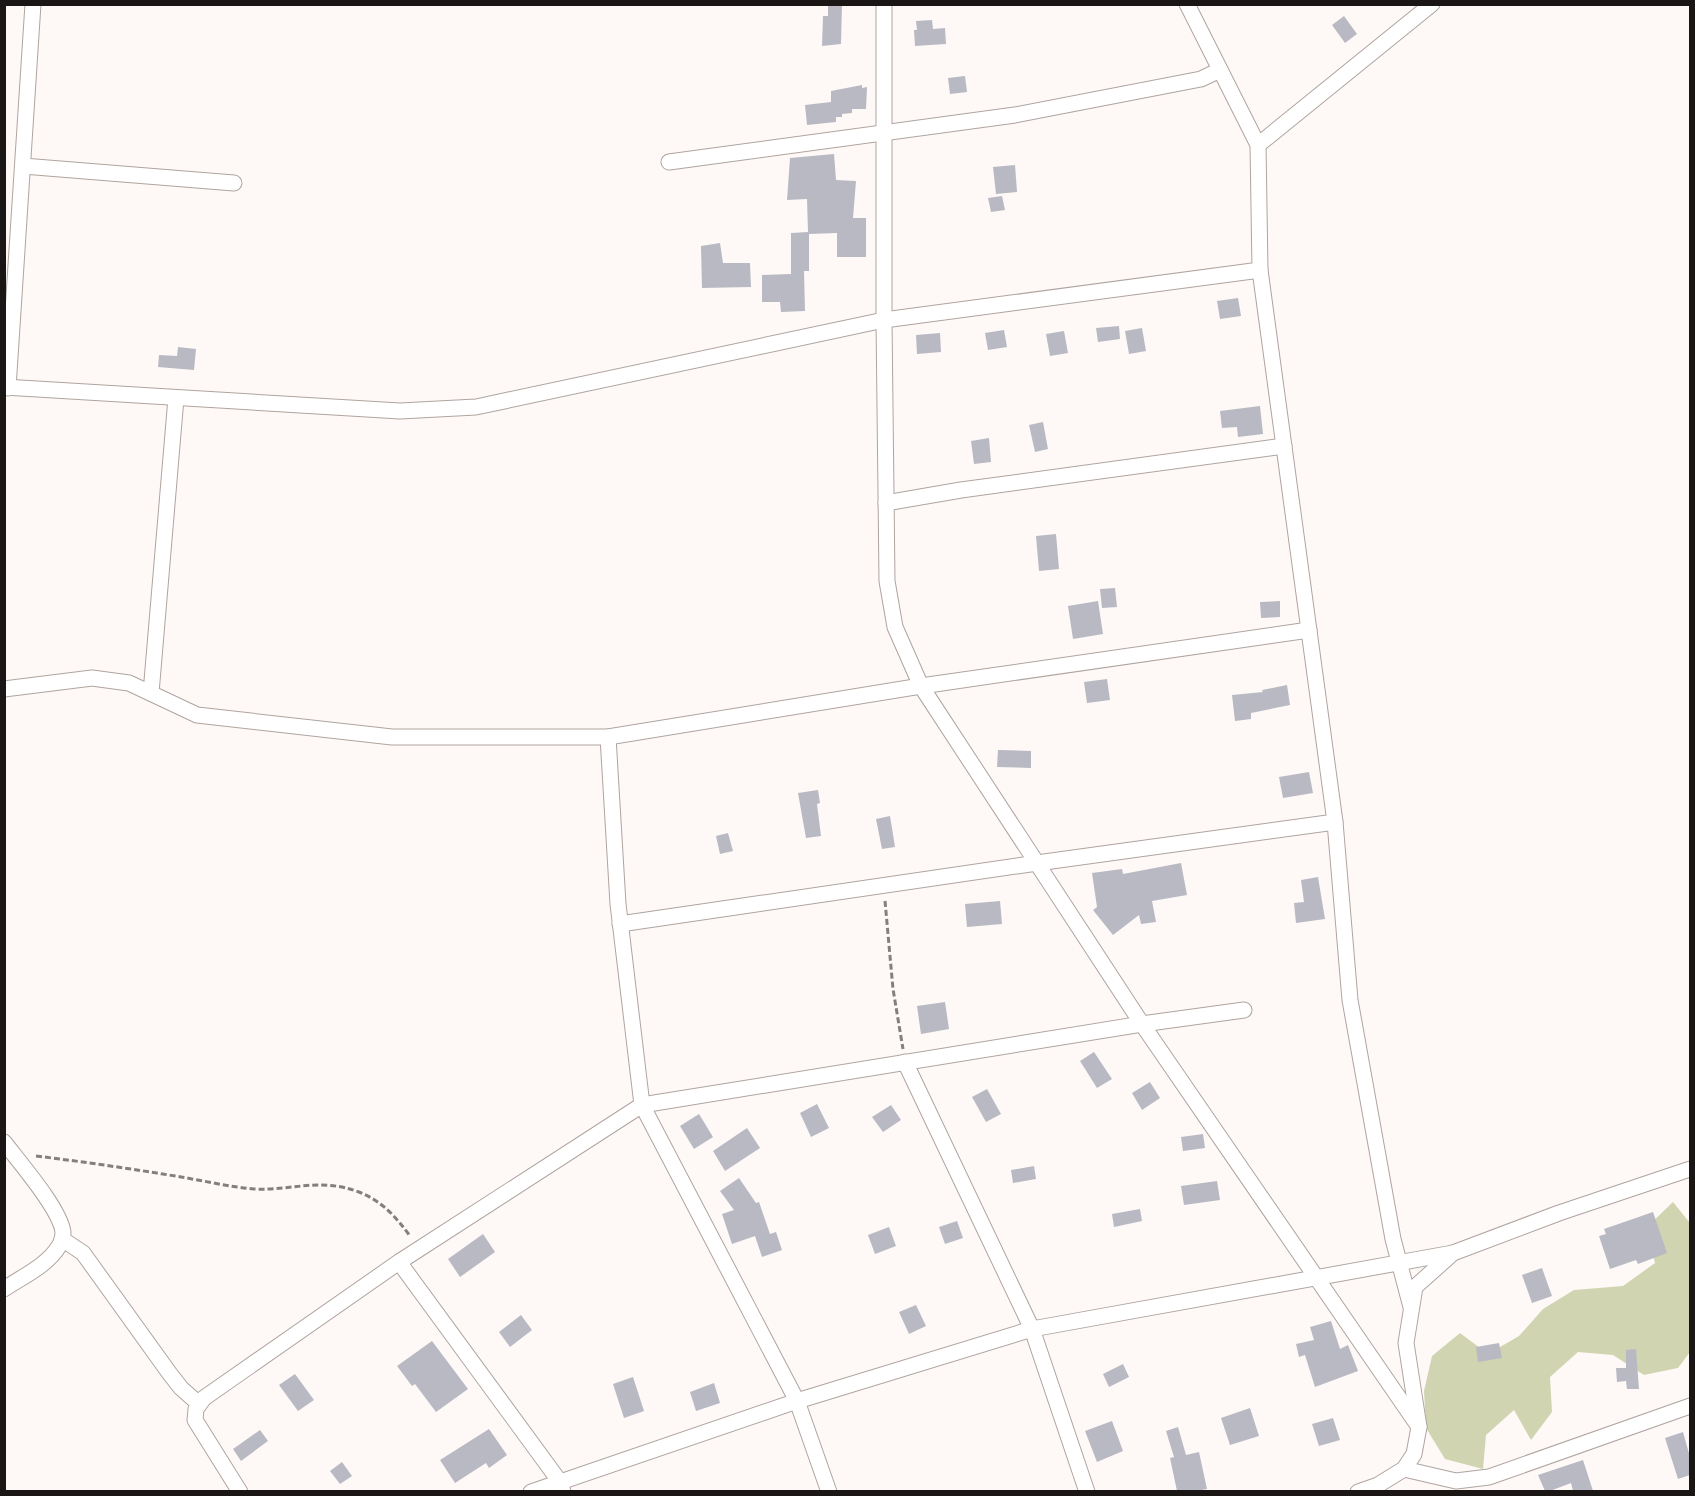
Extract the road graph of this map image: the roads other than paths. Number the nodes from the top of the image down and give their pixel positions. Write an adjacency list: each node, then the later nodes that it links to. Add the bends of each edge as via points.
1 (33, 4): 9 (street)
2 (884, 4): 6 (street)
3 (1187, 4): 5 (street)
4 (1432, 4): 7 (street)
5 (1220, 70): 6 (street, via 1201,79 1015,115); 7 (street)
6 (884, 134): 8 (street); 12 (street)
7 (1258, 145): 11 (street)
8 (669, 162)
9 (23, 166): 10 (street); 13 (street)
10 (234, 183)
11 (1260, 270): 12 (street); 15 (street)
12 (884, 320): 14 (street, via 476,406 400,411); 16 (street)
13 (6, 387): 14 (street)
14 (176, 398): 20 (street)
15 (1284, 446): 16 (street); 17 (street)
16 (886, 503): 18 (street, via 887,581 895,627)
17 (1309, 630): 18 (street); 22 (street)
18 (921, 686): 21 (street); 23 (street)
19 (4, 689): 20 (street, via 92,678 129,683)
20 (151, 693): 21 (street, via 198,715 392,737)
21 (609, 737): 24 (street)
22 (1335, 822): 23 (street); 34 (street, via 1350,1000)
23 (1037, 863): 24 (street); 26 (street)
24 (620, 924): 28 (street)
25 (1244, 1010): 26 (street)
26 (1142, 1024): 27 (street); 35 (street)
27 (905, 1062): 28 (street); 38 (street)
28 (642, 1105): 33 (street); 39 (street)
29 (4, 1142): 31 (street, via 60,1221)
30 (1690, 1169): 32 (street)
31 (62, 1239): 36 (street, via 51,1257); 40 (street, via 83,1253 170,1374)
32 (1453, 1253): 34 (street); 37 (street, via 1414,1287)
33 (399, 1262): 40 (street); 44 (street)
34 (1399, 1263): 35 (street); 37 (street)
35 (1316, 1278): 38 (street); 42 (street)
36 (4, 1289)
37 (1411, 1307): 42 (street, via 1406,1343)
38 (1032, 1329): 39 (street); 48 (street)
39 (797, 1401): 44 (street); 47 (street)
40 (199, 1404): 45 (street, via 195,1420)
41 (1690, 1407): 43 (street, via 1489,1477 1456,1480)
42 (1419, 1427): 43 (street, via 1414,1454)
43 (1404, 1470): 49 (street)
44 (561, 1487): 46 (street)
45 (240, 1491)
46 (531, 1491)
47 (829, 1491)
48 (1087, 1491)
49 (1358, 1491)

